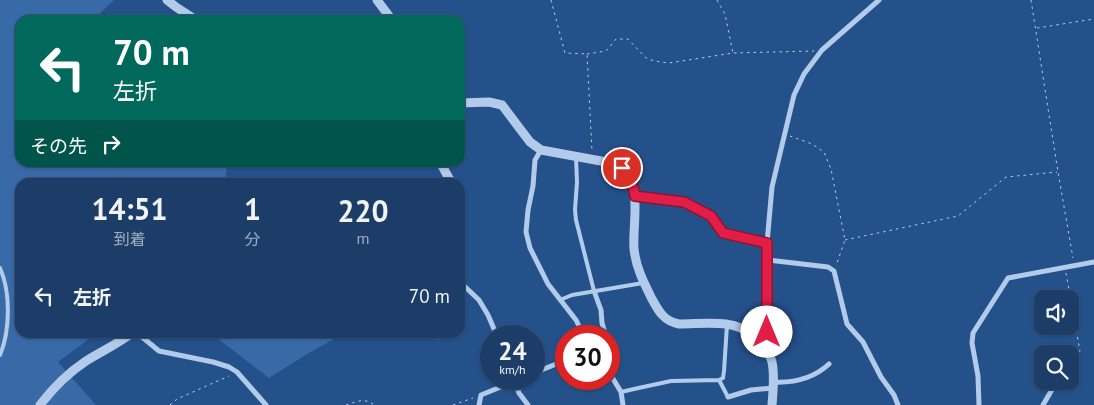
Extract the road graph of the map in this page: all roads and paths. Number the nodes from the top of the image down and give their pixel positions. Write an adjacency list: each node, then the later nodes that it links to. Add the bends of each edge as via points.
1 (167, 0): 7 (street)
2 (377, 0): 8 (street)
3 (551, 0): 13 (path, via 565,53)
4 (717, 0): 12 (path, via 725,14)
5 (879, 0): 11 (street)
6 (1031, 0): 10 (path)
7 (188, 15)
8 (388, 15)
9 (1094, 18): 10 (path)
10 (1036, 28): 20 (path)
11 (822, 50): 12 (path); 15 (street, via 804,74 794,95)
12 (733, 53): 13 (path, via 669,63 646,58 628,39 616,39 606,51)
13 (587, 54): 18 (path)
14 (465, 103): 16 (street, via 502,105 530,142)
15 (785, 134): 23 (path, via 824,152 832,169); 24 (street, via 772,187)
16 (541, 150): 17 (street); 34 (street, via 535,160 526,232 530,248 548,284)
17 (575, 156): 18 (street); 33 (lane, via 578,182 576,220)
18 (592, 159): 22 (street, via 622,168 628,174)
19 (443, 167): 21 (street)
20 (1058, 172): 23 (path, via 1006,177 958,216); 27 (path)
21 (449, 178)
22 (635, 196): 24 (street, via 684,202 711,216 723,233); 31 (street, via 634,247)
23 (845, 240): 30 (path)
24 (767, 243): 25 (street)
25 (768, 260): 30 (street, via 828,267); 42 (street)
26 (1094, 262): 27 (street)
27 (1074, 265): 28 (street)
28 (1065, 267): 41 (path); 65 (street, via 1008,278 973,333)
29 (0, 268): 43 (lane, via 8,303 7,329)
30 (834, 271): 64 (street, via 847,324 863,342)
31 (643, 283): 33 (lane); 35 (street, via 658,310 672,322)
32 (465, 287): 36 (street, via 478,300)
33 (594, 290): 34 (lane); 38 (street)
34 (560, 300): 37 (street)
35 (727, 324): 42 (street, via 748,331); 46 (lane, via 723,378)
36 (492, 325)
37 (578, 325)
38 (603, 325)
39 (126, 338): 54 (street, via 70,373)
40 (143, 338): 45 (street, via 159,351 213,362)
41 (1079, 345)
42 (767, 350): 47 (street, via 772,361)
43 (0, 355)
44 (829, 364): 47 (street, via 808,377)
45 (237, 372): 55 (path); 56 (street)
46 (719, 380): 51 (lane, via 671,381); 53 (lane)
47 (773, 385): 53 (street); 63 (street)
48 (492, 390): 52 (street)
49 (517, 390): 61 (street)
50 (1052, 390): 66 (street)
51 (621, 392): 62 (street)
52 (481, 395): 59 (path); 60 (street)
53 (728, 397)
54 (40, 405)
55 (170, 405)
56 (266, 405)
57 (346, 405): 58 (path, via 362,400)
58 (374, 405)
59 (453, 405)
60 (479, 405)
61 (528, 405)
62 (623, 405)
63 (772, 405)
64 (898, 405)
65 (979, 405)
66 (1043, 405)

